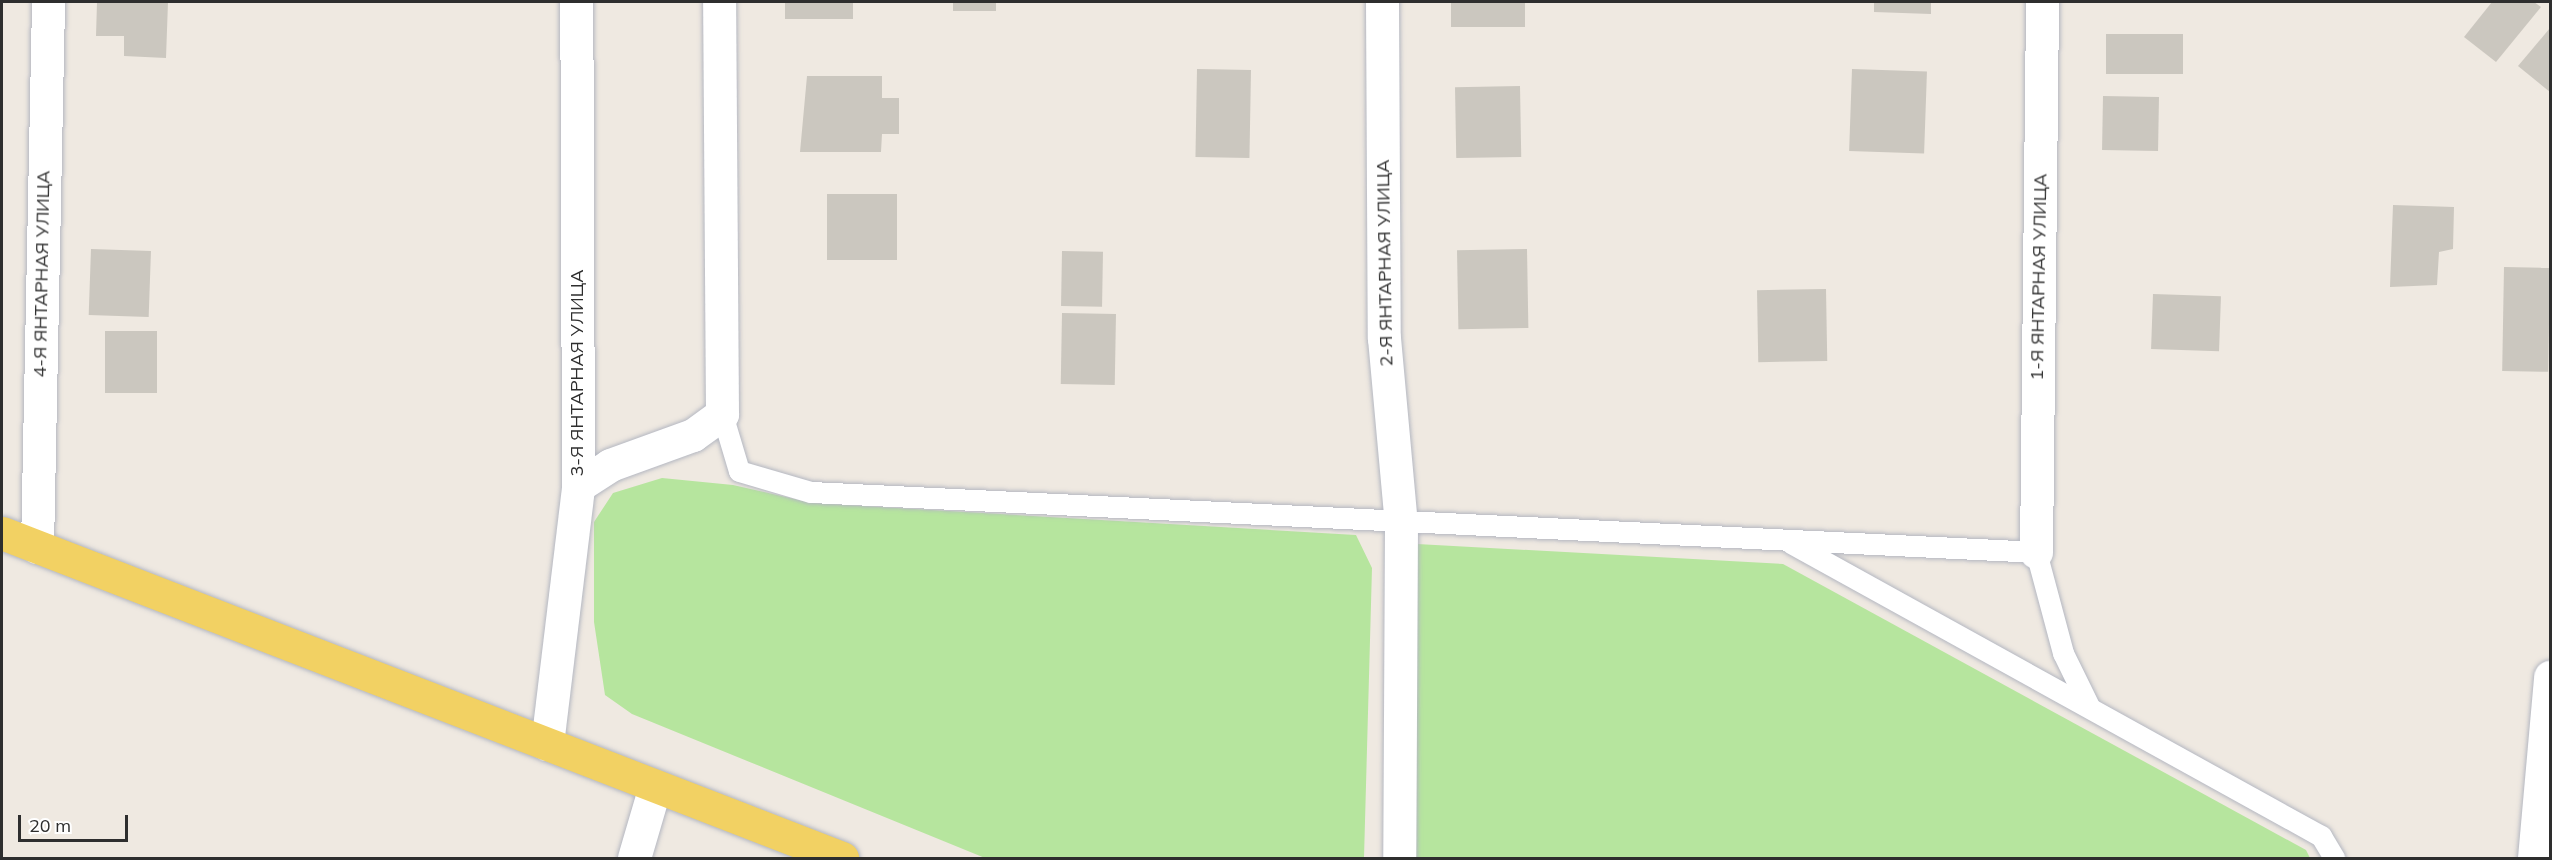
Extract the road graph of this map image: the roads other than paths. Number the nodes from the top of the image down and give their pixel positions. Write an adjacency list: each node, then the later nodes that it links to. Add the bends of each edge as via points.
1 (48, 2): 11 (street, 4-Я ЯНТАРНАЯ УЛИЦА)
2 (576, 2): 7 (street, 3-Я ЯНТАРНАЯ УЛИЦА)
3 (719, 2): 6 (street)
4 (1382, 2): 8 (street, 2-Я ЯНТАРНАЯ УЛИЦА, via 1384,338)
5 (2042, 2): 12 (street, 1-Я ЯНТАРНАЯ УЛИЦА)
6 (722, 414): 7 (street, via 693,435 610,465); 8 (lane, via 739,471 812,492)
7 (578, 486): 15 (street, 3-Я ЯНТАРНАЯ УЛИЦА)
8 (1401, 524): 10 (lane); 19 (street, 2-Я ЯНТАРНАЯ УЛИЦА)
9 (2, 533): 11 (main road)
10 (1788, 541): 12 (lane); 14 (lane)
11 (37, 547): 15 (main road)
12 (2036, 552): 14 (lane, via 2063,652)
13 (2550, 677): 21 (street)
14 (2090, 708): 20 (lane, via 2321,836)
15 (547, 744): 16 (main road)
16 (655, 786): 17 (street); 18 (main road)
17 (634, 858)
18 (842, 858)
19 (1399, 858)
20 (2334, 858)
21 (2534, 858)

